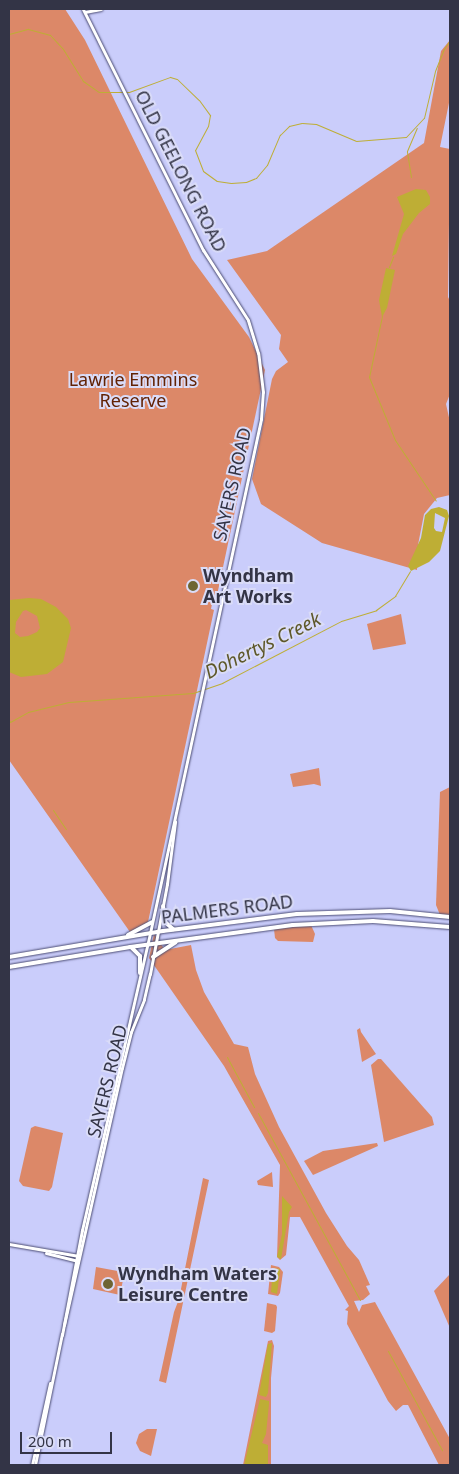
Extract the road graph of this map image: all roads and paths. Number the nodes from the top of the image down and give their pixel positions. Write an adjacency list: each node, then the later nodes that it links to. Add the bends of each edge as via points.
1 (99, 9): 2 (main road); 3 (main road)
2 (84, 10): 3 (main road, OLD GEELONG ROAD)
3 (87, 16): 4 (main road, OLD GEELONG ROAD, via 203,250 248,320)
4 (256, 344): 5 (main road, SAYERS ROAD, via 262,369 261,419)
5 (177, 804): 6 (main road, SAYERS ROAD); 8 (main road, SAYERS ROAD)
6 (163, 906): 10 (highway, via 165,922); 11 (main road, SAYERS ROAD)
7 (450, 917): 10 (highway, PALMERS ROAD, via 390,911 319,912)
8 (152, 922): 12 (main road, SAYERS ROAD); 13 (highway)
9 (450, 927): 14 (highway, PALMERS ROAD, via 343,921)
10 (173, 930): 11 (highway, PALMERS ROAD)
11 (158, 931): 12 (highway, PALMERS ROAD); 15 (main road, SAYERS ROAD)
12 (150, 933): 13 (highway, PALMERS ROAD); 16 (main road, SAYERS ROAD)
13 (124, 937): 19 (highway, PALMERS ROAD)
14 (180, 940): 15 (highway, PALMERS ROAD); 18 (highway)
15 (156, 943): 16 (highway, PALMERS ROAD); 18 (main road, SAYERS ROAD)
16 (147, 944): 17 (highway, PALMERS ROAD); 21 (main road, SAYERS ROAD)
17 (130, 947): 20 (highway, PALMERS ROAD); 21 (highway, via 140,956)
18 (153, 956): 22 (main road, SAYERS ROAD, via 144,999 128,1040)
19 (9, 957)
20 (9, 967)
21 (140, 974): 22 (main road, SAYERS ROAD)
22 (111, 1108): 25 (main road, SAYERS ROAD)
23 (9, 1244): 24 (main road)
24 (45, 1252): 25 (main road); 26 (main road)
25 (78, 1256): 26 (main road, SAYERS ROAD)
26 (77, 1261): 27 (main road, SAYERS ROAD)
27 (34, 1465)

